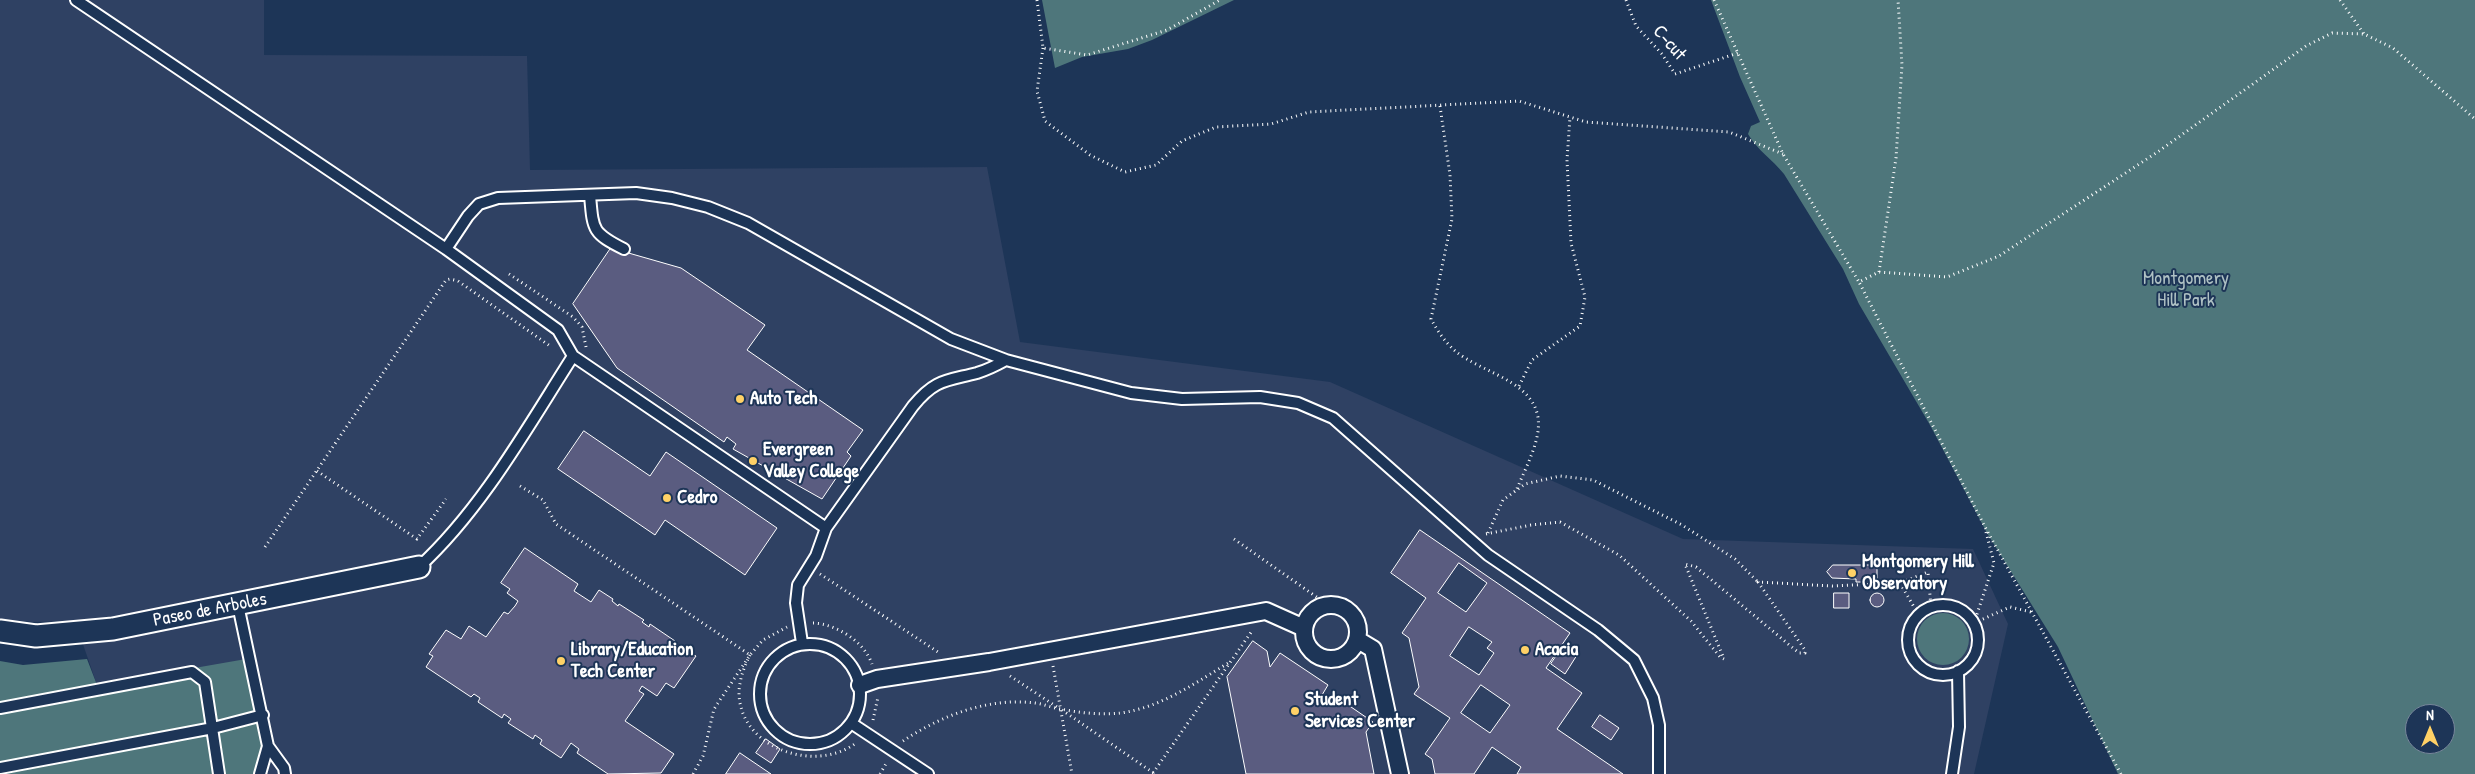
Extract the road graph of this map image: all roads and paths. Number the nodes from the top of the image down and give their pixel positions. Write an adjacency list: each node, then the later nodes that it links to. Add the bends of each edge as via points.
1 (76, 0): 16 (lane)
2 (1037, 0): 9 (path)
3 (1220, 0): 9 (path, via 1167,30 1087,55)
4 (1626, 0): 10 (path, C-cut, via 1636,26 1662,54 1675,74)
5 (1714, 0): 10 (path)
6 (1898, 0): 18 (path, via 1902,64 1896,158)
7 (2340, 0): 8 (path)
8 (2364, 34): 13 (path, via 2393,48); 18 (path, via 2332,33 2306,46 2159,151 1999,256 1947,277)
9 (1043, 48): 11 (path, via 1037,91 1045,121 1090,155 1125,172 1156,165 1182,141 1216,128 1271,124 1309,112)
10 (1738, 53): 14 (path)
11 (1440, 106): 12 (path, via 1519,101); 23 (path, via 1450,175 1452,219 1431,320 1455,351)
12 (1570, 117): 14 (path, via 1586,122 1729,132); 23 (path, via 1567,160 1571,243 1585,297 1584,307 1580,326 1532,360)
13 (2475, 119)
14 (1783, 154): 19 (path)
15 (590, 195): 16 (lane, via 498,198 479,204); 17 (lane, via 592,222 600,236); 22 (lane, via 636,193 708,206 748,223 951,339)
16 (446, 249): 21 (lane, via 558,330)
17 (624, 250)
18 (1878, 272): 19 (path)
19 (1859, 282): 28 (path)
20 (552, 347): 24 (path, via 458,281 446,280)
21 (572, 356): 29 (lane); 35 (lane, via 521,438 472,507 446,542)
22 (1006, 360): 29 (lane, via 978,373 949,378 926,390); 31 (lane, via 1131,393 1182,398 1260,397 1298,403 1333,418)
23 (1519, 386): 26 (path, via 1538,412 1537,437)
24 (317, 471): 27 (path, via 417,539); 33 (path)
25 (520, 486): 51 (path, via 543,500 556,524)
26 (1516, 491): 30 (path, via 1503,500); 36 (path, via 1525,484 1560,476 1593,480 1682,525 1735,559)
27 (446, 499)
28 (1985, 527): 42 (path); 45 (path, via 1994,563)
29 (826, 528): 34 (lane)
30 (1488, 534): 31 (path); 36 (path, via 1560,522 1619,555 1691,621 1724,659 1685,564 1696,567 1799,653 1805,653)
31 (1468, 538): 78 (lane, via 1598,630 1634,660 1653,698 1659,725)
32 (1234, 539): 39 (path)
33 (266, 547)
34 (810, 566): 44 (lane, via 798,585); 54 (path)
35 (419, 567): 38 (street, Paseo de Arboles)
36 (1758, 582): 37 (path, via 1832,586)
37 (1900, 583): 40 (path, via 1928,572); 43 (path)
38 (238, 605): 47 (street, Paseo de Arboles, via 113,629 36,636); 60 (lane)
39 (1328, 605): 46 (street, via 1312,612); 48 (street, via 1346,608 1353,614)
40 (1931, 607): 43 (lane); 45 (lane, via 1956,607)
41 (1266, 611): 46 (street); 50 (street); 53 (path)
42 (2032, 612): 45 (path, via 2010,607); 80 (path)
43 (1920, 613): 55 (lane, via 1909,635 1914,659 1922,668 1934,673)
44 (799, 623): 49 (lane); 51 (path, via 768,636); 56 (path, via 820,624 840,630 858,642)
45 (1974, 624): 55 (lane, via 1978,634 1976,651 1968,665)
46 (1304, 628): 48 (street, via 1308,646 1321,658 1339,659 1347,655)
47 (0, 631)
48 (1358, 640): 77 (street, via 1373,649)
49 (802, 644): 57 (lane, via 833,648 846,657); 61 (lane, via 785,649 771,661 762,677 759,694 762,712 772,728 786,739 804,744 822,743 839,736)
50 (1050, 650): 52 (street); 59 (path)
51 (750, 655): 66 (path, via 742,673 739,692 742,712 750,730 764,745); 72 (path, via 714,709 703,756)
52 (989, 662): 54 (street); 59 (path)
53 (1230, 662): 59 (path, via 1171,698 1147,707 1120,713); 76 (path)
54 (960, 666): 56 (street)
55 (1958, 671): 79 (lane, via 1960,727)
56 (878, 679): 57 (street); 63 (path, via 877,707)
57 (860, 685): 61 (lane, via 860,705)
58 (0, 708): 62 (lane, via 192,672 205,682)
59 (1061, 709): 65 (path, via 1034,702 978,707 925,726 902,741); 75 (path); 76 (path)
60 (263, 715): 62 (lane); 64 (lane)
61 (852, 723): 63 (lane)
62 (213, 728): 68 (lane); 69 (lane)
63 (865, 732): 65 (lane); 67 (path, via 853,746 837,756 819,761)
64 (268, 746): 70 (lane); 71 (lane)
65 (894, 751): 73 (path); 74 (lane)
66 (790, 758)
67 (799, 761)
68 (0, 768)
69 (219, 774)
70 (260, 774)
71 (285, 774)
72 (693, 774)
73 (880, 774)
74 (928, 774)
75 (1072, 774)
76 (1154, 774)
77 (1400, 774)
78 (1658, 774)
79 (1952, 774)
80 (2121, 774)

